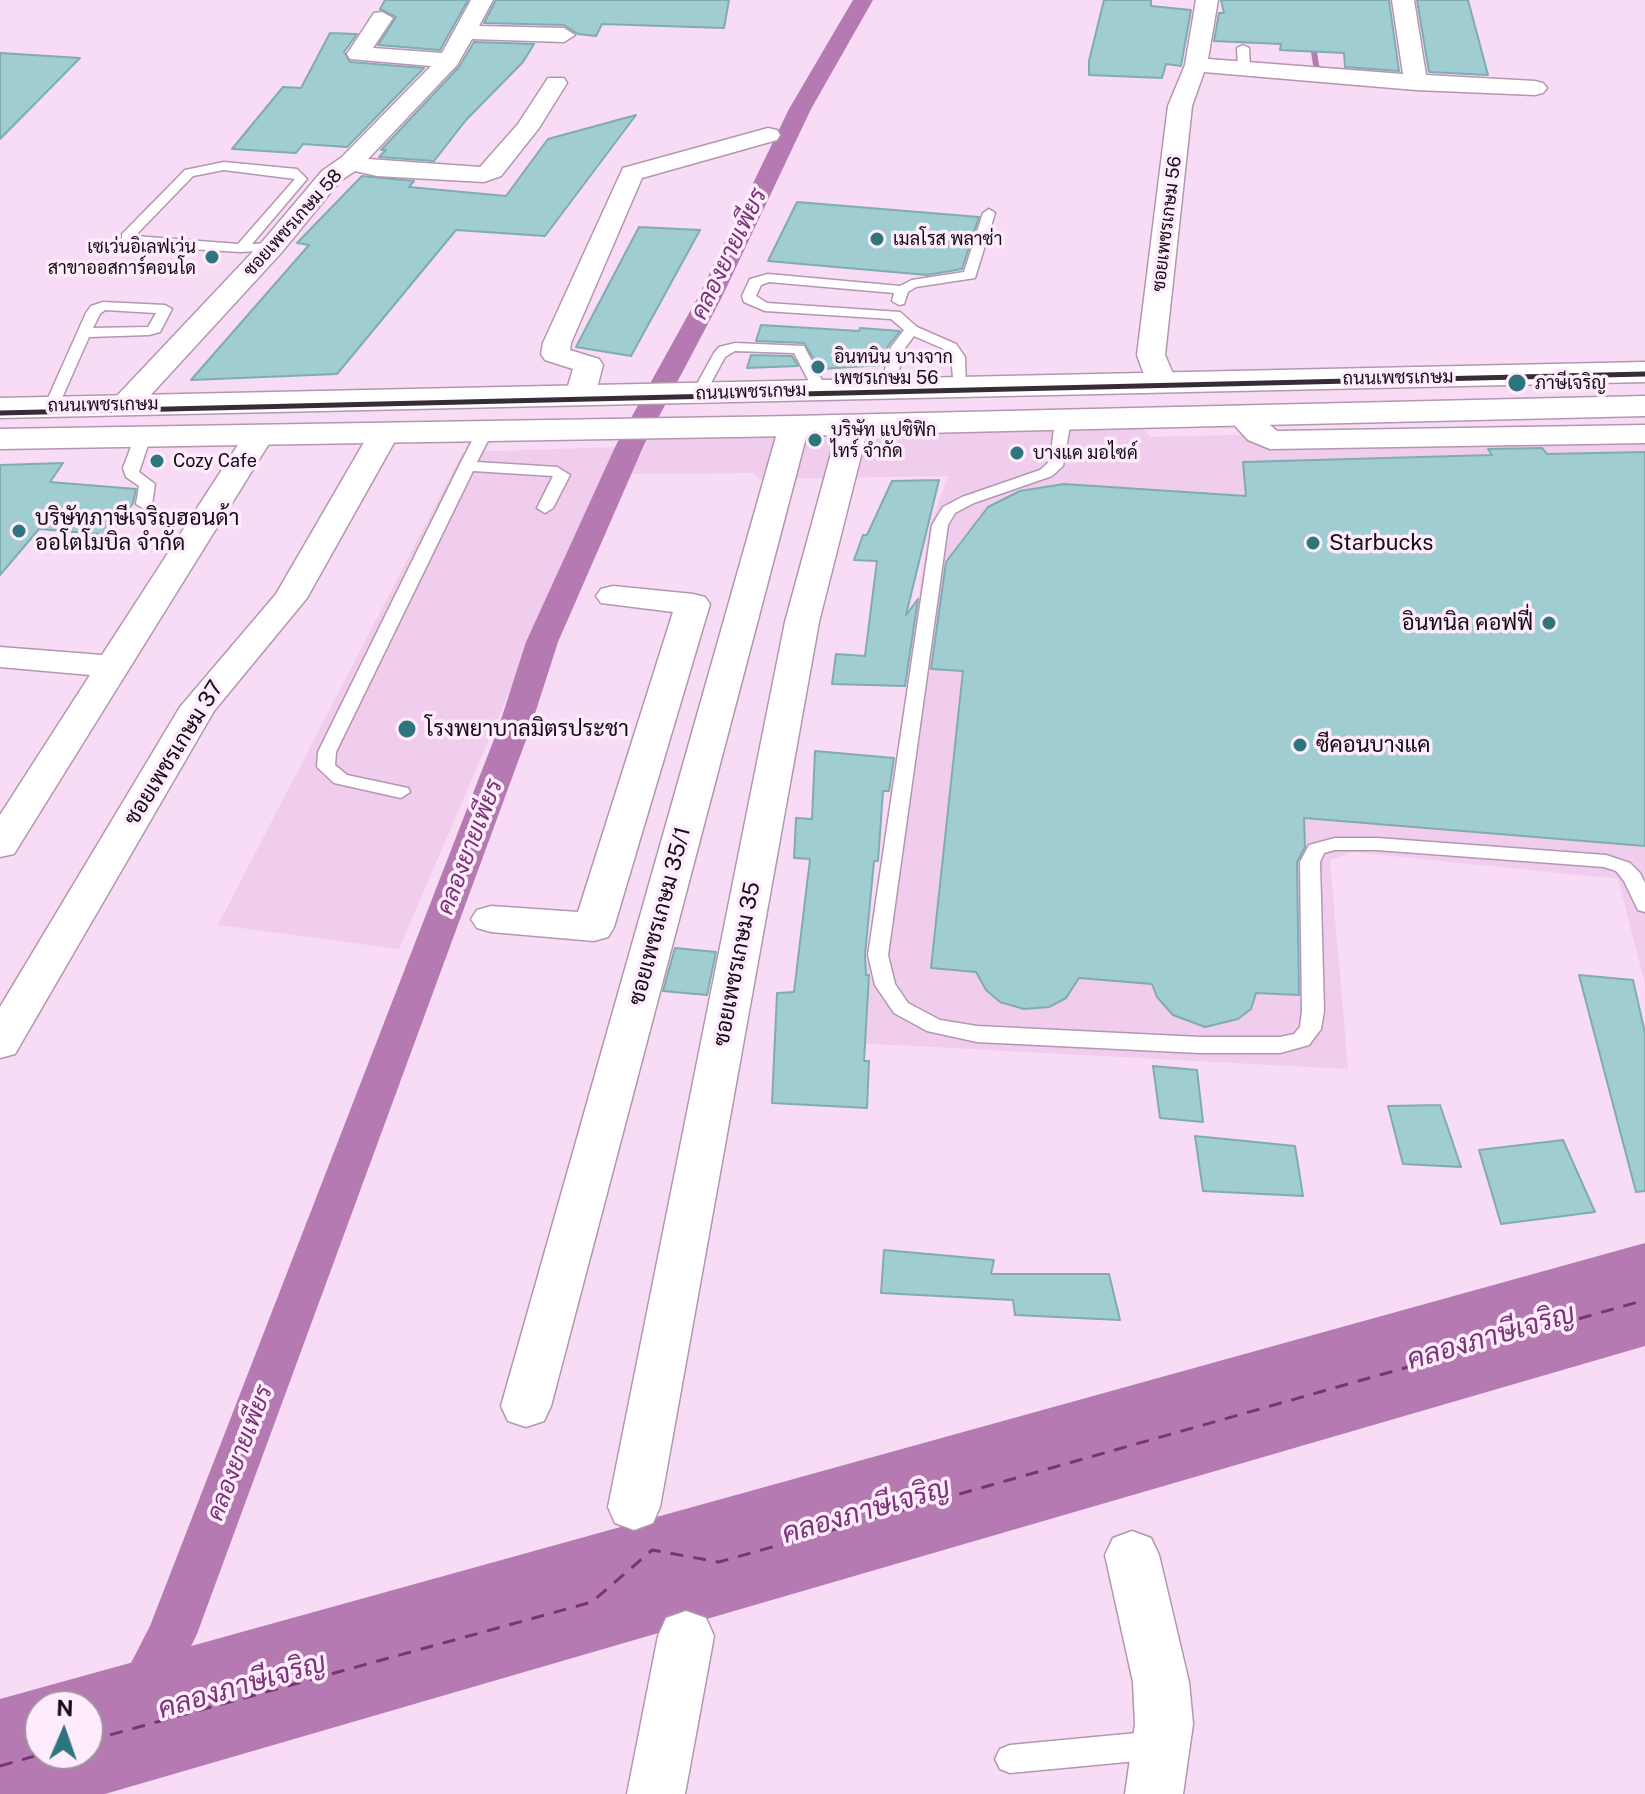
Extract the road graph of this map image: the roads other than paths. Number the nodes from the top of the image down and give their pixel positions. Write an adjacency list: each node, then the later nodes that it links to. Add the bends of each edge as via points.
1 (482, 0): 5 (street, ซอยเพชรเกษม 58)
2 (1207, 0): 8 (street, ซอยเพชรเกษม 56)
3 (1403, 0): 9 (street)
4 (382, 18): 7 (street, via 358,54)
5 (465, 32): 6 (street); 7 (street, ซอยเพชรเกษม 58)
6 (564, 35)
7 (449, 60): 13 (street, ซอยเพชรเกษม 58)
8 (1196, 65): 9 (street, via 1244,58 1295,72); 22 (street, ซอยเพชรเกษม 56, via 1180,106 1151,355)
9 (1416, 82): 11 (street)
10 (556, 83): 13 (street, via 527,128 484,175 377,169)
11 (1535, 88)
12 (768, 135): 27 (street, via 632,173 557,343 555,354 589,365)
13 (351, 162): 15 (street, ซอยเพชรเกษม 58, via 331,176)
14 (989, 213): 17 (lane, via 970,275 921,281)
15 (272, 247): 16 (lane); 28 (street, ซอยเพชรเกษม 58)
16 (241, 248): 16 (lane, via 301,179 297,173 224,166 189,173 127,237)
17 (902, 290): 18 (lane); 18 (lane, via 768,278 755,282 749,296 765,307)
18 (895, 315): 19 (lane)
19 (912, 330): 23 (lane, via 951,347 958,357); 24 (lane, via 898,347)
20 (84, 333): 20 (lane, via 93,313 103,306 165,309 149,331); 30 (lane)
21 (1645, 372): 22 (main road, ถนนเพชรเกษม)
22 (1162, 383): 23 (main road, ถนนเพชรเกษม)
23 (961, 387): 24 (main road, ถนนเพชรเกษม)
24 (887, 389): 25 (main road, ถนนเพชรเกษม)
25 (820, 390): 26 (main road, ถนนเพชรเกษม); 26 (lane, via 799,349 735,347 724,350)
26 (695, 393): 27 (main road, ถนนเพชรเกษม)
27 (580, 396): 28 (main road, ถนนเพชรเกษม)
28 (125, 405): 30 (main road, ถนนเพชรเกษม)
29 (1645, 406): 32 (main road, ถนนเพชรเกษม)
30 (51, 407): 31 (main road, ถนนเพชรเกษม)
31 (3, 409)
32 (1241, 416): 33 (main road, ถนนเพชรเกษม); 39 (street, via 1270,440 1294,442)
33 (1063, 420): 34 (main road, ถนนเพชรเกษม); 52 (lane, via 1058,463 1046,473 968,500 949,510 940,525 878,955 885,985 901,1008 935,1026 977,1034 1200,1045 1301,1040 1310,1029 1313,1011 1310,862 1316,849 1335,844 1606,861 1633,878)
34 (854, 424): 35 (main road, ถนนเพชรเกษม); 56 (street, ซอยเพชรเกษม 35, via 802,622)
35 (794, 426): 36 (main road, ถนนเพชรเกษม); 47 (street, ซอยเพชรเกษม 35/1)
36 (485, 431): 37 (main road, ถนนเพชรเกษม); 42 (lane)
37 (385, 432): 38 (main road, ถนนเพชรเกษม); 54 (street, ซอยเพชรเกษม 37, via 290,598 198,707)
38 (260, 434): 40 (main road, ถนนเพชรเกษม); 49 (street)
39 (1645, 434)
40 (143, 436): 41 (main road, ถนนเพชรเกษม); 43 (lane, via 131,468 147,484)
41 (0, 439)
42 (467, 466): 44 (lane, via 557,472 562,475); 50 (lane, via 327,752 326,767 341,779)
43 (144, 504)
44 (545, 508)
45 (613, 596): 46 (street, via 693,604)
46 (689, 619): 47 (street); 53 (street, via 594,927)
47 (740, 622): 55 (street, ซอยเพชรเกษม 35/1)
48 (0, 657): 49 (street)
49 (114, 667): 51 (street)
50 (401, 792)
51 (0, 845)
52 (1645, 905)
53 (491, 919)
54 (0, 1043)
55 (526, 1406)
56 (634, 1507)
57 (1132, 1555): 60 (street, via 1161,1682 1164,1724)
58 (686, 1636): 61 (street)
59 (1010, 1759): 60 (lane)
60 (1157, 1769)
61 (656, 1794)

